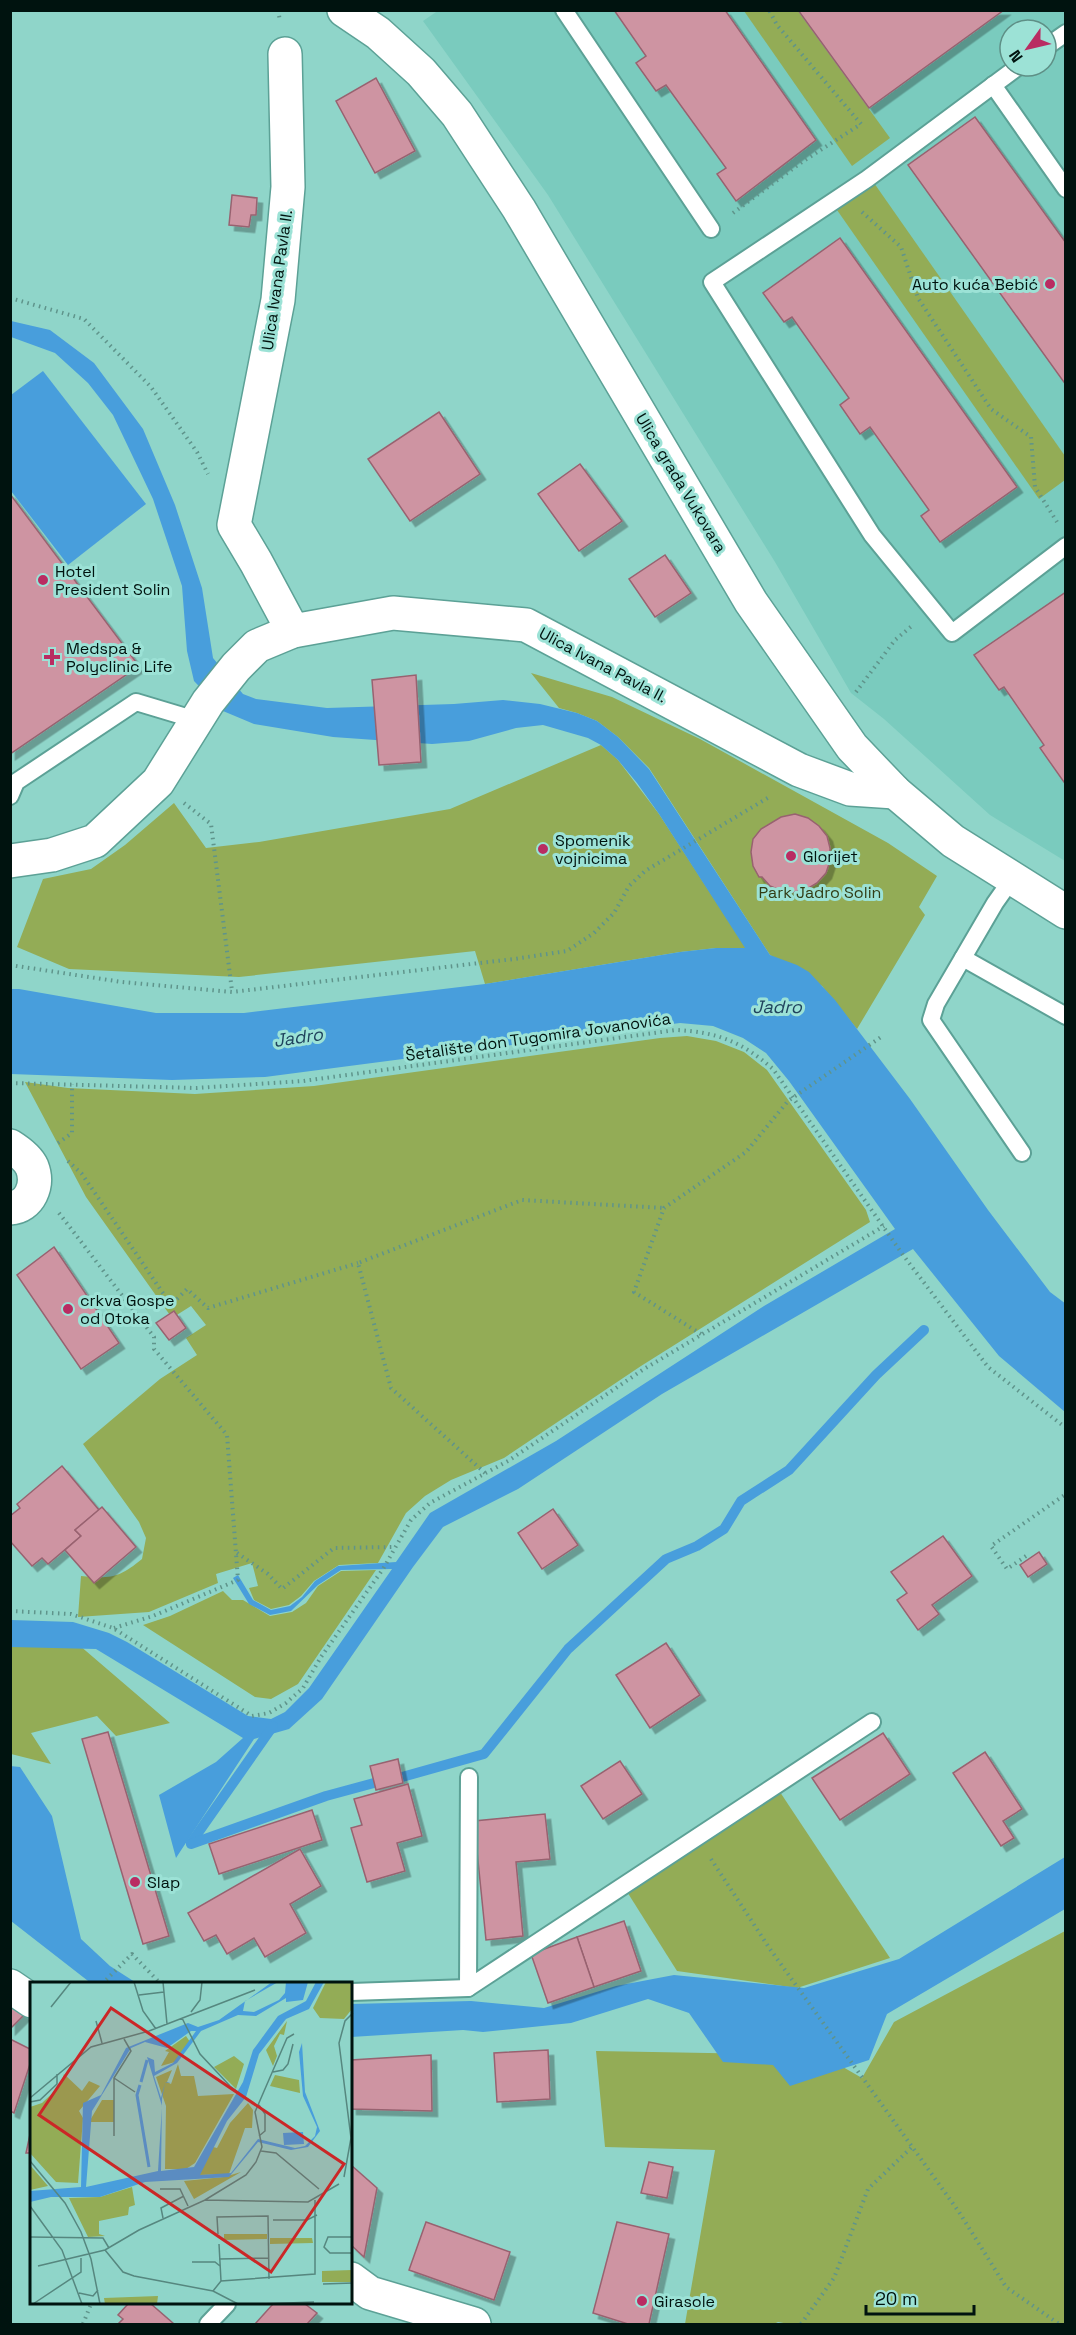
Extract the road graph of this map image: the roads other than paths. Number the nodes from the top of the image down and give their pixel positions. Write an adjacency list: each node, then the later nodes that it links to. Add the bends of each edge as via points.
1 (344, 10): 3 (street, Ulica grada Vukovara)
2 (564, 10): 8 (lane)
3 (387, 22): 12 (street, Ulica grada Vukovara, via 421,72 457,114 519,209 751,602 852,747)
4 (285, 54): 10 (street, Ulica Ivana Pavla II., via 288,188 278,300 234,525)
5 (1003, 78): 6 (lane)
6 (993, 85): 7 (lane); 9 (lane, via 845,194 712,282 872,535 952,633)
7 (1065, 189)
8 (711, 229)
9 (1065, 546)
10 (293, 632): 11 (street, Ulica Ivana Pavla II., via 257,646); 12 (street, Ulica Ivana Pavla II., via 393,613 526,625 799,770 850,789)
11 (202, 711): 13 (lane, via 136,702 16,782); 14 (street, Ulica Ivana Pavla II., via 158,782 95,841 52,855)
12 (895, 792): 15 (street, Ulica grada Vukovara, via 953,841)
13 (10, 796)
14 (10, 861)
15 (1012, 879): 16 (street, Ulica grada Vukovara); 17 (lane)
16 (1065, 912)
17 (963, 958): 18 (lane); 20 (lane, via 931,1020)
18 (1065, 1016)
19 (10, 1146): 21 (street, via 32,1167 34,1180 28,1201 22,1207)
20 (1023, 1153)
21 (10, 1208)
22 (872, 1722): 25 (lane)
23 (469, 1777): 25 (lane)
24 (10, 1986): 27 (street)
25 (468, 1988): 26 (lane)
26 (352, 1992)
27 (30, 2000)
28 (352, 2280): 31 (street, via 370,2293)
29 (226, 2305): 30 (lane)
30 (208, 2325)
31 (474, 2325)

